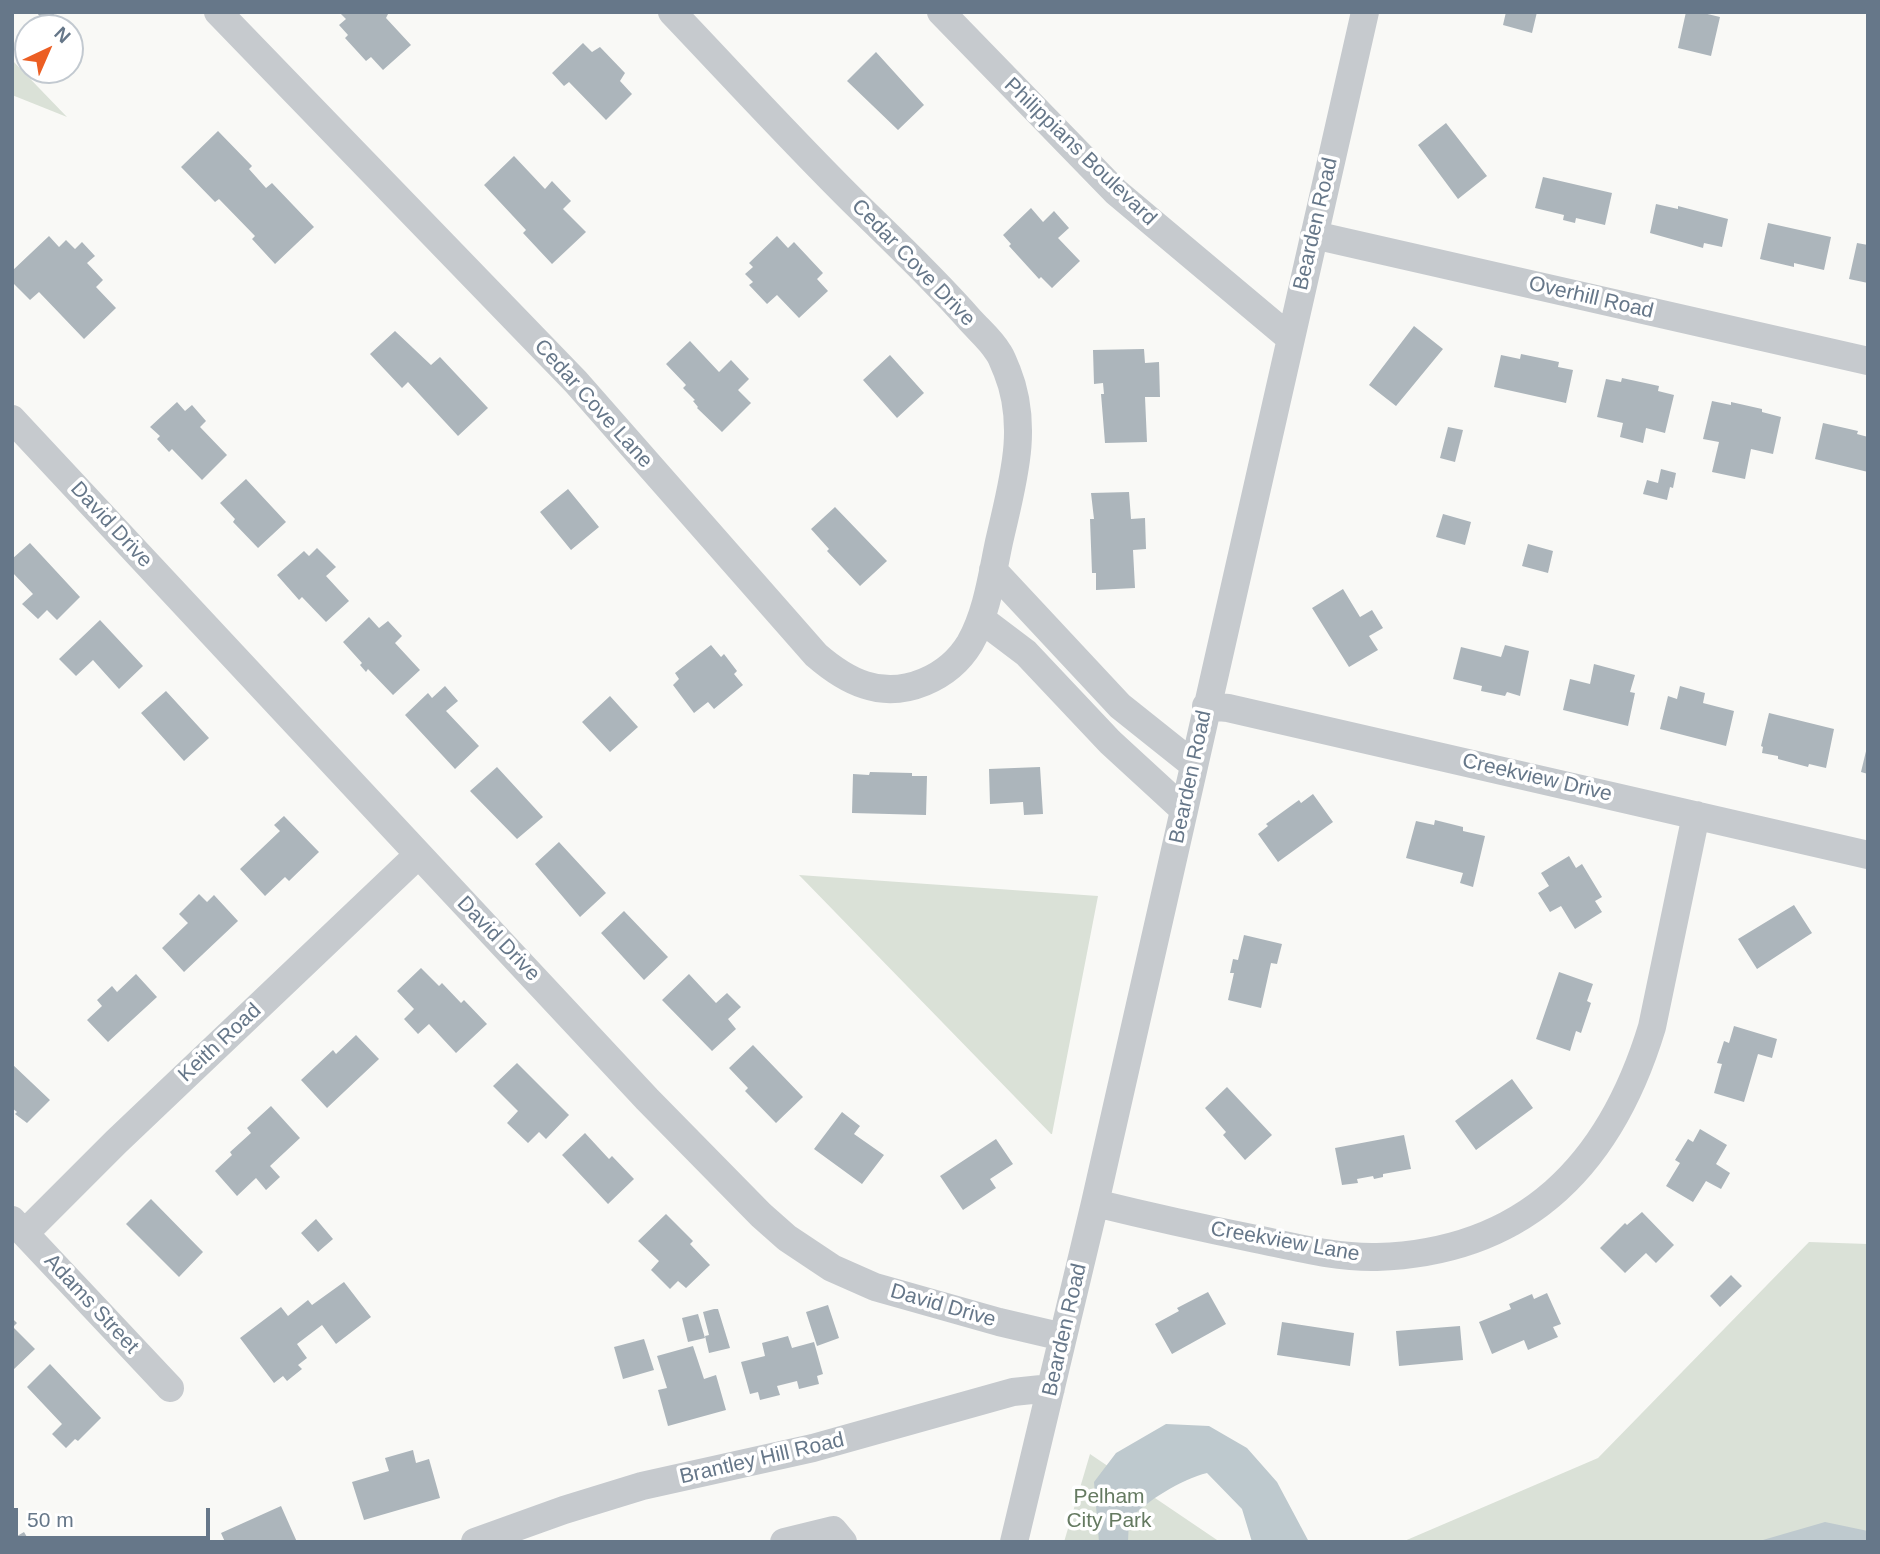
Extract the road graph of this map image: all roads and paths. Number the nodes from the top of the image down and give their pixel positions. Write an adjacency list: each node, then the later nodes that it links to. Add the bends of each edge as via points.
1 (218, 12): 10 (street, Cedar Cove Lane, via 576,382 794,631 835,671 884,689 919,684 957,660)
2 (672, 12): 9 (street, Cedar Cove Drive, via 999,352 1014,389 1018,444)
3 (941, 12): 6 (street, Philippians Boulevard, via 1116,192)
4 (1365, 12): 5 (street, Bearden Road)
5 (1314, 235): 6 (street, Bearden Road); 7 (street, Overhill Road)
6 (1290, 338): 11 (street, Bearden Road)
7 (1868, 361)
8 (12, 419): 15 (street, David Drive)
9 (993, 570): 10 (street, Cedar Cove Drive); 12 (street, via 1120,706)
10 (981, 619): 13 (street, via 1026,653 1110,742)
11 (1206, 706): 12 (street, Bearden Road); 14 (street, Creekview Drive)
12 (1194, 765): 13 (street, Bearden Road)
13 (1184, 810): 17 (street, Bearden Road)
14 (1696, 815): 16 (street, Creekview Drive); 17 (street, Creekview Lane, via 1642,1059 1612,1123 1591,1155 1571,1178 1521,1217 1471,1241 1431,1252 1374,1257 1312,1251)
15 (418, 855): 18 (street, Keith Road, via 116,1142); 19 (street, David Drive, via 647,1099 788,1238 832,1268 875,1287)
16 (1868, 855)
17 (1095, 1203): 19 (street, Bearden Road)
18 (19, 1227): 20 (street, Adams Street)
19 (1063, 1337): 21 (street, Bearden Road)
20 (170, 1388)
21 (1051, 1388): 22 (street, Brantley Hill Road, via 1013,1392 813,1448 642,1486); 25 (street, Bearden Road)
22 (475, 1542)
23 (784, 1542): 24 (street, via 833,1530)
24 (843, 1542)
25 (1014, 1542)

